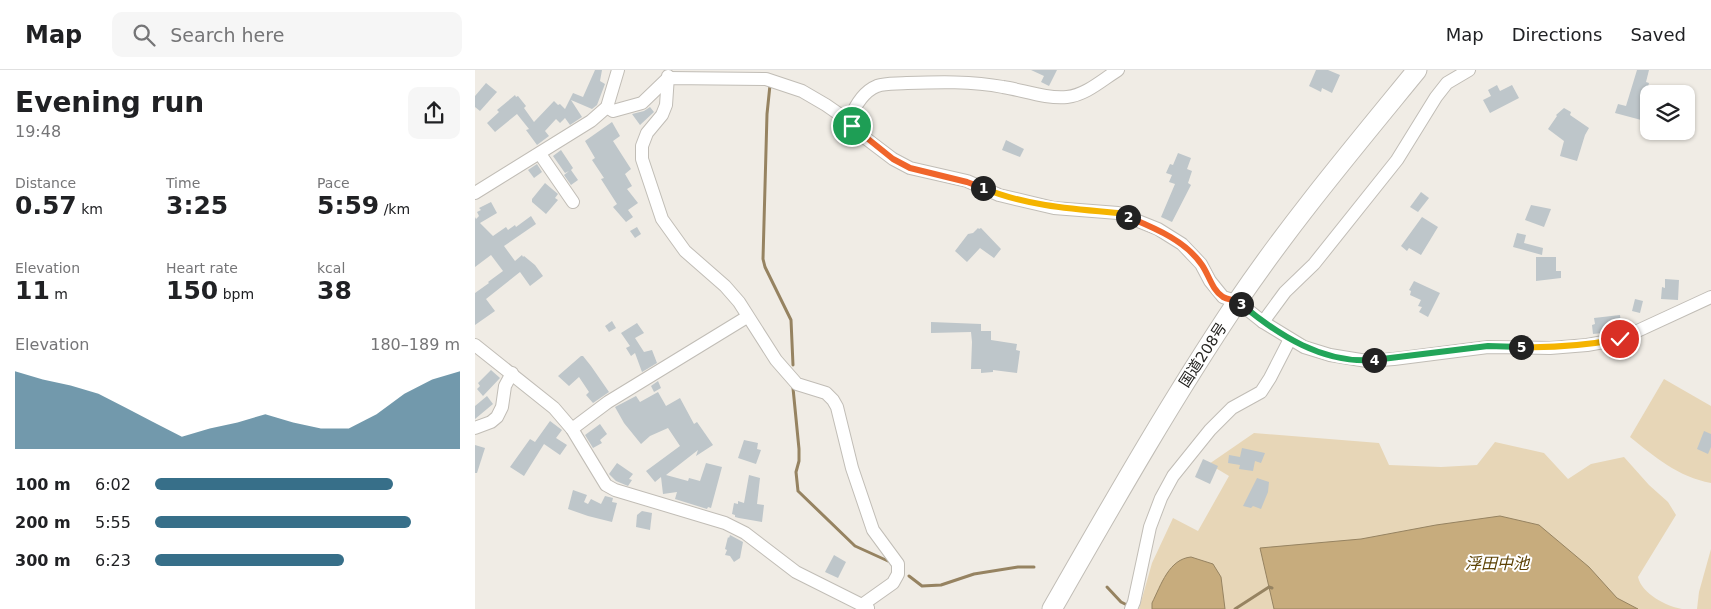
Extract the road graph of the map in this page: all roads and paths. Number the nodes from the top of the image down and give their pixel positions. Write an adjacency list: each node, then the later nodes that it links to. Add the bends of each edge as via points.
1 (618, 70): 6 (street)
2 (1118, 70): 7 (street, via 1089,90 1068,96 1042,95 1001,86 885,84 865,94)
3 (1417, 70): 12 (highway, 国道208号, via 1303,211)
4 (1469, 70): 14 (street, via 1447,83 1397,160)
5 (668, 74): 6 (street, via 642,103 613,111); 7 (street, via 771,80 802,91); 13 (street, via 666,104 642,146 647,176 662,219 685,251 739,302)
6 (607, 107): 8 (street)
7 (849, 122): 12 (street, via 893,159 910,168 1054,208 1118,213 1158,229 1182,244 1201,264 1223,296)
8 (540, 154): 9 (street); 10 (street)
9 (475, 193)
10 (573, 202)
11 (1711, 297): 15 (street, via 1620,339 1550,348 1488,346 1367,361 1330,355)
12 (1237, 302): 14 (street); 22 (highway, 国道208号, via 1169,408)
13 (747, 317): 19 (street, via 608,402); 20 (street, via 797,384 826,393 837,407 852,468 873,530 898,564 893,584)
14 (1263, 322): 15 (street)
15 (1290, 339): 21 (street, via 1261,392 1232,408 1209,430 1173,476 1150,527)
16 (475, 345): 17 (street)
17 (511, 373): 18 (street, via 497,417); 19 (street, via 554,408)
18 (475, 428)
19 (572, 429): 20 (street, via 606,484 615,490 745,532 796,572)
20 (861, 606)
21 (1133, 606)
22 (1052, 609)

